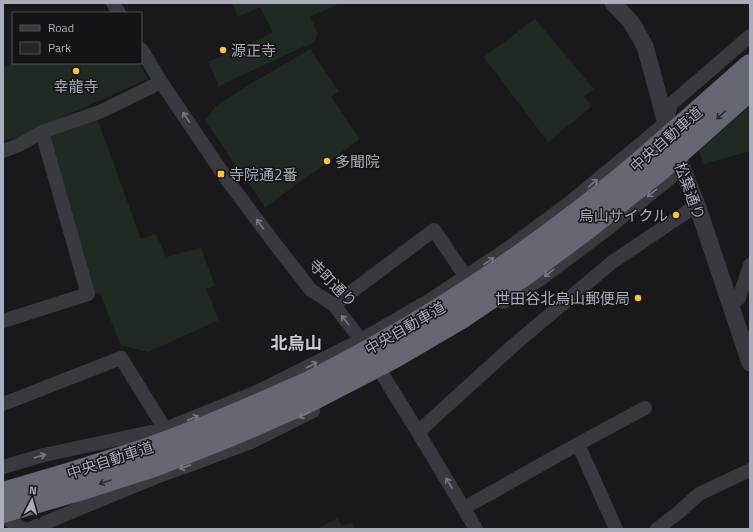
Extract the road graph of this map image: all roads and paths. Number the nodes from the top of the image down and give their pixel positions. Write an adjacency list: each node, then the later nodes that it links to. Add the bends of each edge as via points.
1 (113, 3): 3 (street)
2 (613, 3): 9 (street, 松葉通り, via 631,22 645,46)
3 (118, 12)
4 (750, 36): 9 (street, via 671,104)
5 (142, 51): 7 (street, 寺町通り)
6 (750, 65): 30 (highway, 中央自動車道, via 647,157 578,212 460,296 385,341 306,383 227,418 143,450)
7 (162, 82): 10 (street, via 102,111); 16 (street, 寺町通り, one-way to 7, via 311,290 272,240)
8 (750, 90): 32 (highway, 中央自動車道, one-way to 32, via 660,170 588,228 463,317 393,358 310,401 232,435 146,468)
9 (666, 123): 12 (street, 松葉通り); 15 (street, one-way to 9, via 573,200)
10 (42, 132): 11 (street); 18 (street, via 88,294)
11 (3, 151)
12 (682, 168): 13 (street, 松葉通り); 22 (street, one-way to 22, via 542,278)
13 (697, 206): 17 (street, 松葉通り); 26 (street, via 611,263 515,344)
14 (750, 265): 17 (street, via 739,298)
15 (466, 277): 16 (street, via 434,230); 19 (street)
16 (334, 305): 19 (street, 寺町通り, one-way to 16)
17 (730, 306): 20 (street, 松葉通り)
18 (3, 321)
19 (361, 340): 22 (street, 寺町通り); 25 (street, one-way to 19, via 259,391)
20 (747, 343): 21 (street, 松葉通り)
21 (750, 363)
22 (383, 375): 26 (street, 寺町通り); 35 (street, one-way to 35, via 251,442 156,477)
23 (3, 404): 25 (street, via 121,358)
24 (645, 408): 27 (street)
25 (165, 429): 28 (street, one-way to 25, via 44,455)
26 (418, 432): 31 (street, 寺町通り, one-way to 26)
27 (578, 444): 31 (street); 37 (street)
28 (3, 467)
29 (750, 470): 38 (street, via 699,494)
30 (3, 493)
31 (464, 508): 36 (street, 寺町通り)
32 (3, 512)
33 (3, 517): 34 (street)
34 (24, 529)
35 (30, 529)
36 (476, 529)
37 (616, 529)
38 (657, 529)

